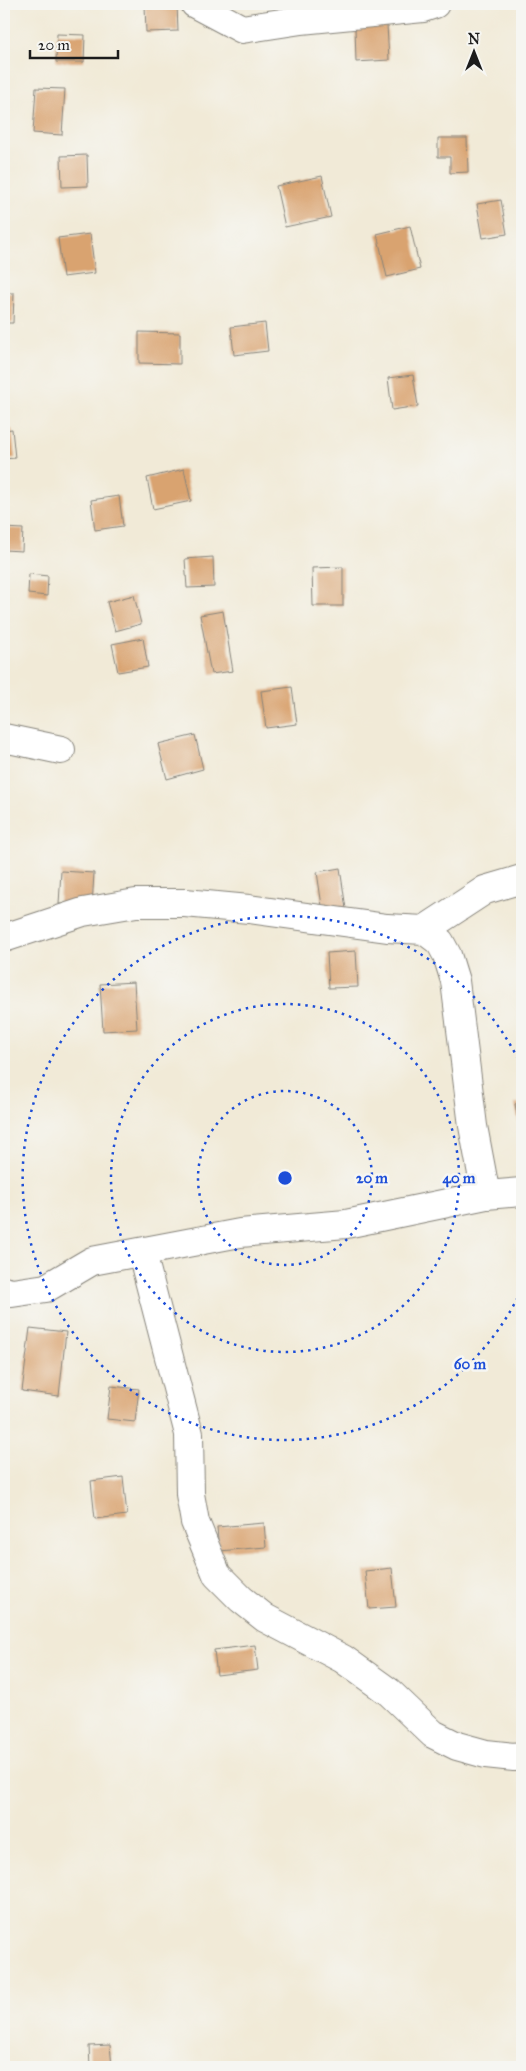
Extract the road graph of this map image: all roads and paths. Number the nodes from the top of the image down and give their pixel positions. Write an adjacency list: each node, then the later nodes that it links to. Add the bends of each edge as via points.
1 (195, 4): 2 (street, via 242,29)
2 (435, 4)
3 (4, 738): 4 (street)
4 (61, 750)
5 (522, 879): 6 (street, via 485,890)
6 (424, 930): 7 (street, via 240,908 136,904 83,912); 9 (street, via 440,942 454,981 473,1126)
7 (4, 938)
8 (522, 1192): 9 (street)
9 (486, 1195): 10 (street, via 346,1224 240,1233)
10 (142, 1253): 11 (street, via 92,1261 46,1288 12,1293); 12 (street, via 189,1434 190,1494 195,1522 217,1575 265,1618 343,1659 389,1692 433,1734 486,1754)
11 (4, 1291)
12 (522, 1756)

